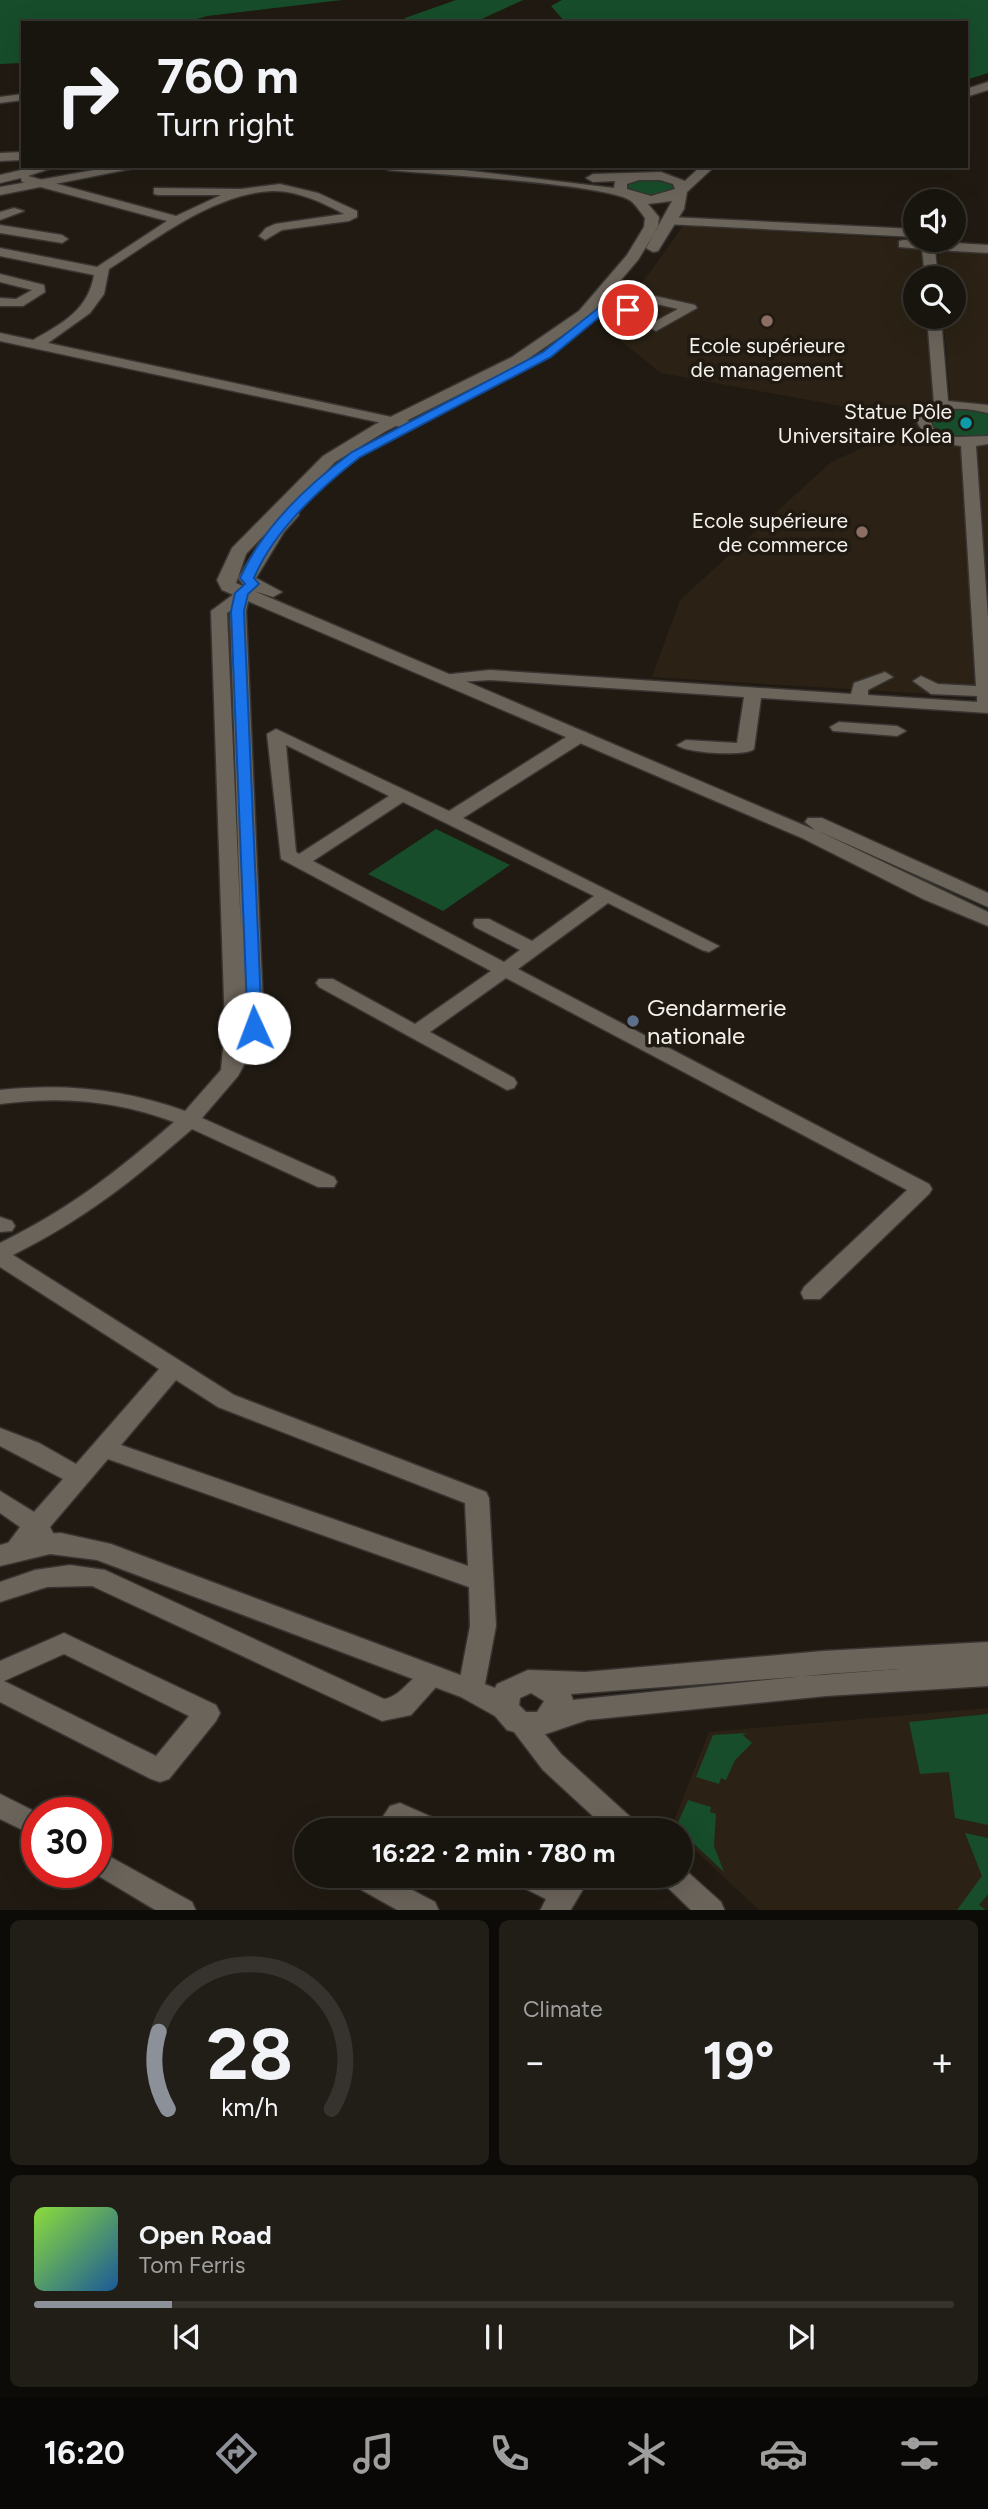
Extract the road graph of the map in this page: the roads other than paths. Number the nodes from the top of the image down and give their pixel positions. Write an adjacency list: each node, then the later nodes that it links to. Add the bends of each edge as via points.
1 (988, 86): 2 (main road)
2 (968, 92)
3 (988, 94): 5 (main road)
4 (21, 97): 6 (street)
5 (968, 99)
6 (0, 100)
7 (21, 156): 8 (street)
8 (0, 157)
9 (89, 168): 15 (main road)
10 (114, 168): 15 (main road)
11 (408, 168): 23 (main road, via 586,186)
12 (462, 168): 16 (main road, via 553,177)
13 (660, 168): 16 (main road)
14 (707, 168): 22 (main road)
15 (40, 174): 17 (street); 18 (main road); 19 (main road); 26 (street)
16 (636, 176): 22 (main road, via 671,178 682,186); 23 (main road, via 619,184)
17 (0, 179)
18 (0, 185)
19 (0, 191)
20 (158, 191): 21 (street)
21 (245, 192): 26 (street); 32 (street, via 278,187 353,214 274,228)
22 (682, 192): 23 (main road, via 656,200); 27 (main road)
23 (628, 196): 51 (main road, via 652,217 651,228 633,257 584,314 517,360)
24 (18, 211): 25 (street)
25 (0, 216)
26 (180, 221): 39 (street)
27 (670, 221): 28 (street); 42 (main road)
28 (797, 227): 30 (street); 35 (street, via 794,239)
29 (0, 229): 34 (street)
30 (903, 232)
31 (966, 235): 33 (street)
32 (265, 236)
33 (988, 236)
34 (62, 239)
35 (812, 239)
36 (966, 248): 37 (street)
37 (988, 249)
38 (0, 252): 39 (street)
39 (101, 272): 48 (street, via 97,294 82,312)
40 (0, 278): 41 (street, via 39,288 18,303)
41 (0, 302)
42 (611, 302): 44 (street); 51 (main road, via 547,355)
43 (666, 303): 44 (street, via 646,298); 45 (street); 45 (street, via 690,308 656,327)
44 (636, 305): 45 (street, via 628,310)
45 (644, 318)
46 (935, 329): 49 (street)
47 (0, 337): 48 (street)
48 (33, 346): 51 (street)
49 (941, 407): 50 (street, via 964,404); 53 (street, via 923,419 927,430 944,439)
50 (988, 409)
51 (402, 423): 54 (main road, via 329,459 238,552 226,580 228,586)
52 (988, 440): 53 (street)
53 (968, 442): 64 (street)
54 (247, 588): 56 (main road); 58 (main road); 82 (street, via 238,611 244,1028 231,1071)
55 (719, 675): 60 (street)
56 (472, 676): 58 (street); 60 (street); 72 (main road)
57 (885, 677): 62 (street, via 860,687)
58 (448, 679): 66 (main road)
59 (921, 681): 64 (street, via 931,689)
60 (699, 690): 61 (street)
61 (752, 694): 62 (street); 67 (street, via 745,749)
62 (859, 700): 63 (street)
63 (886, 702): 64 (street); 65 (street, via 888,735)
64 (986, 702)
65 (839, 727)
66 (580, 736): 69 (street, via 546,764); 73 (main road, via 809,834)
67 (686, 745)
68 (402, 795): 69 (street); 70 (street); 70 (street, via 276,734 287,855)
69 (451, 818): 71 (street)
70 (300, 862): 77 (street)
71 (607, 895): 75 (street); 76 (street)
72 (983, 895)
73 (988, 920)
74 (482, 923): 76 (street)
75 (709, 946)
76 (533, 949): 77 (street)
77 (505, 970): 79 (street); 85 (street, via 921,1189)
78 (326, 983): 79 (street)
79 (416, 1033): 80 (street)
80 (507, 1083)
81 (0, 1097): 82 (street, via 71,1092)
82 (191, 1118): 83 (street); 84 (street, via 112,1187)
83 (326, 1182)
84 (0, 1255): 86 (street)
85 (812, 1293)
86 (173, 1369): 88 (street); 93 (street, via 242,1408 477,1498)
87 (0, 1437): 89 (street)
88 (104, 1448): 89 (street); 93 (street)
89 (79, 1477): 91 (street)
90 (0, 1500): 91 (street)
91 (41, 1534): 92 (main road); 98 (main road, via 101,1550)
92 (7, 1553)
93 (481, 1581): 100 (street, via 483,1626)
94 (0, 1592): 98 (street, via 39,1577 96,1577 382,1710 402,1707)
95 (988, 1653): 99 (main road)
96 (0, 1671): 101 (street, via 64,1643 207,1713 160,1772)
97 (988, 1675): 103 (main road, via 587,1708)
98 (433, 1676): 100 (main road)
99 (544, 1683): 102 (main road, via 528,1681); 103 (main road, via 559,1698)
100 (471, 1689): 102 (main road)
101 (0, 1690)
102 (513, 1706): 103 (main road, via 539,1725); 106 (street, via 543,1752)
103 (554, 1717)
104 (0, 1804): 105 (street)
105 (21, 1816)
106 (606, 1818)
107 (112, 1870): 110 (street)
108 (384, 1888): 111 (street)
109 (687, 1888): 112 (street)
110 (182, 1910)
111 (425, 1910)
112 (711, 1910)

